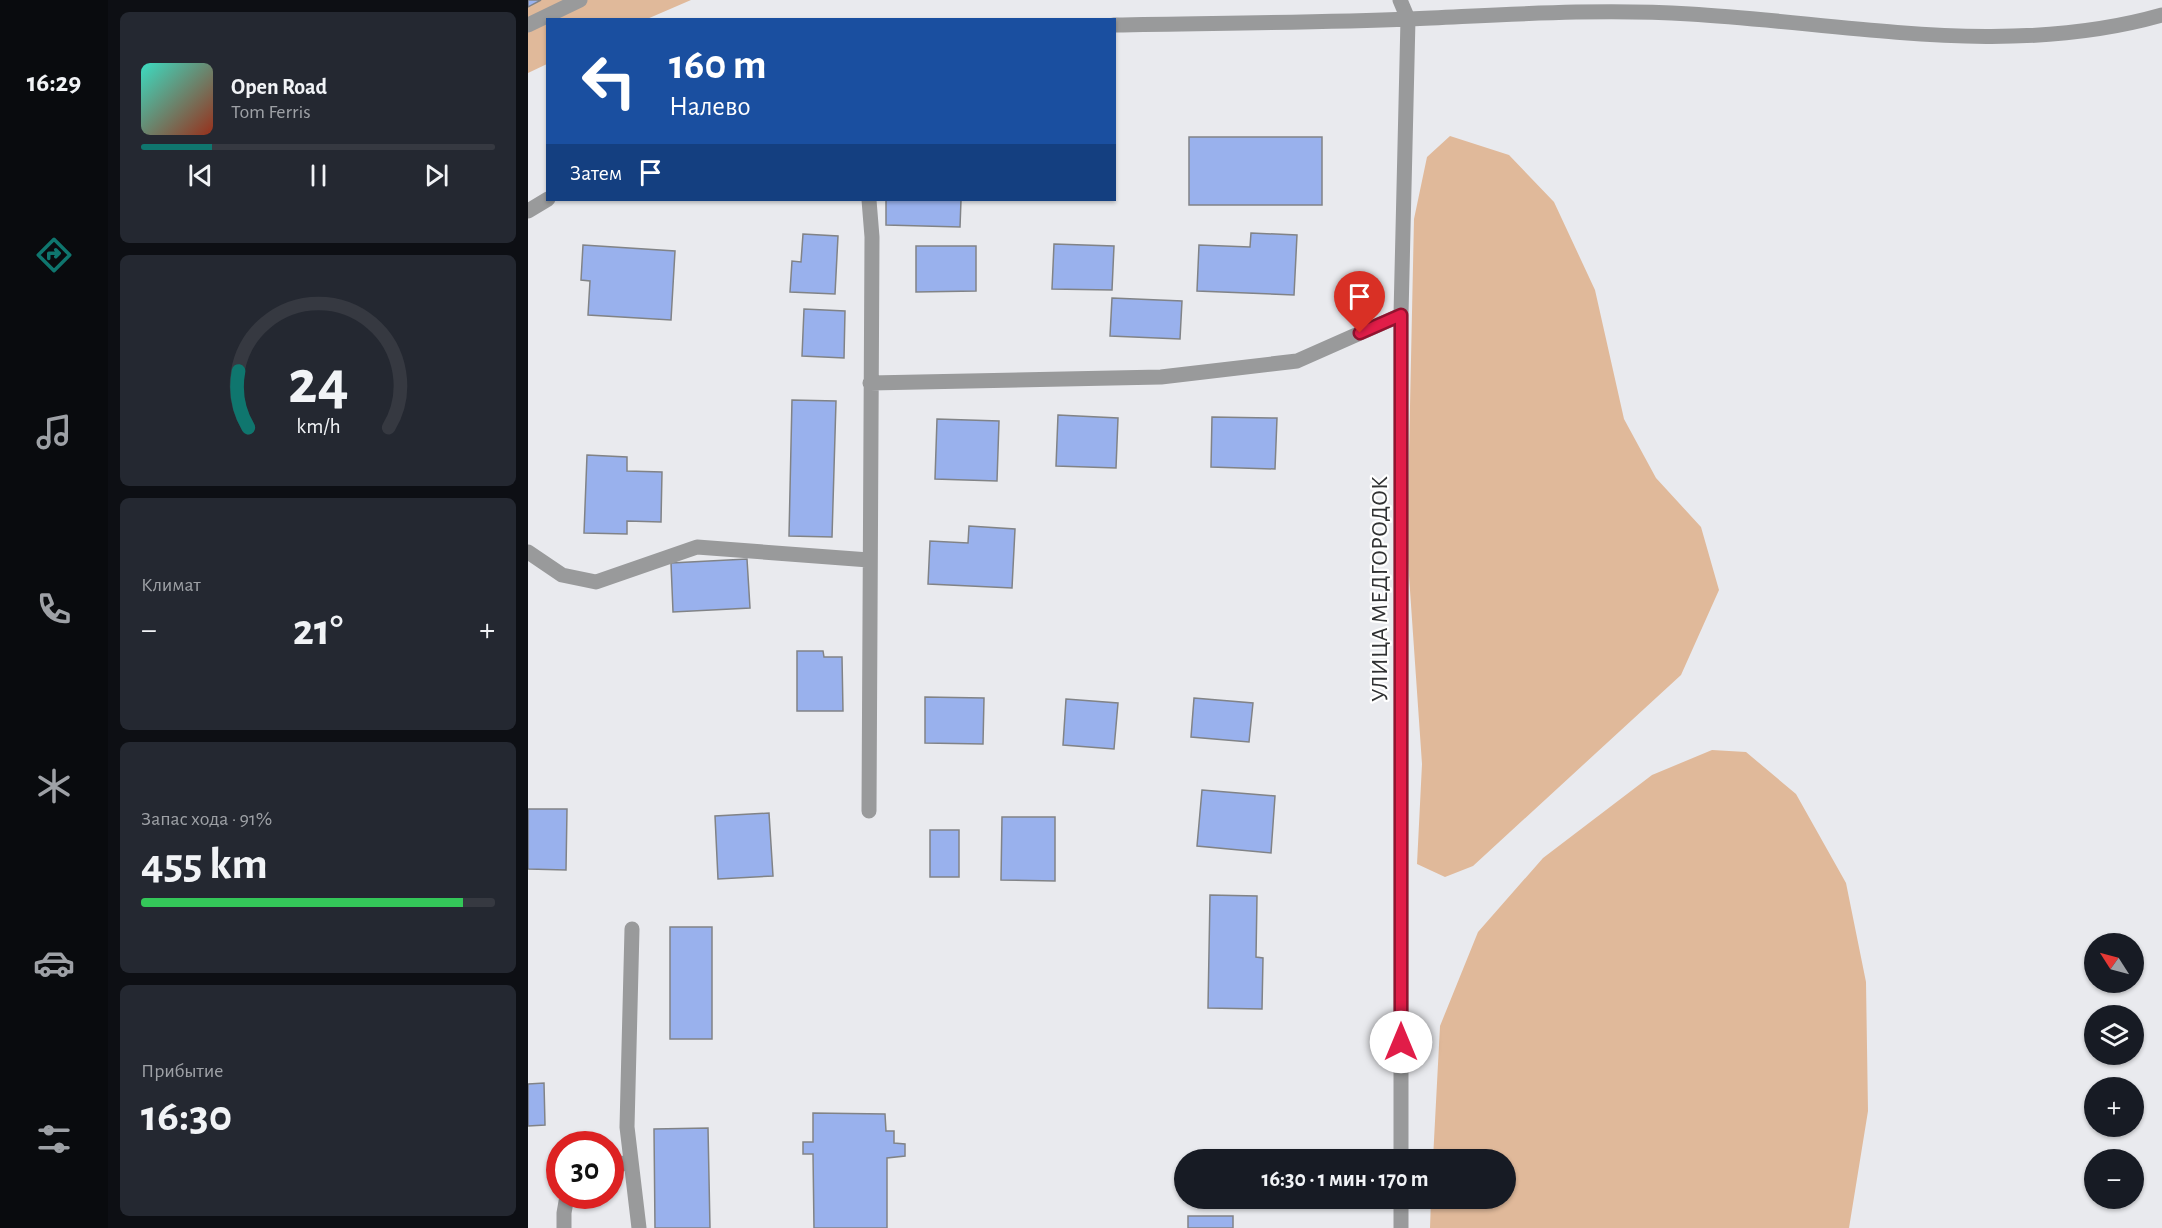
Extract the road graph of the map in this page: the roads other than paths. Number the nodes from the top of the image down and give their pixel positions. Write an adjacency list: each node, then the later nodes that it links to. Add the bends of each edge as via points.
1 (580, 0): 5 (street)
2 (1400, 0): 4 (street)
3 (2162, 15): 4 (street, via 2131,24 2035,37 1925,34 1688,14 1540,13)
4 (1408, 19): 6 (street); 10 (street, УЛИЦА МЕДГОРОДОК)
5 (528, 25)
6 (1116, 26)
7 (546, 200): 9 (street)
8 (869, 201): 11 (street)
9 (528, 211)
10 (1401, 315): 11 (street, via 1297,361 1161,377); 16 (street, УЛИЦА МЕДГОРОДОК)
11 (870, 382): 13 (street)
12 (528, 552): 13 (street, via 562,575 596,582 698,547)
13 (869, 560): 14 (street)
14 (869, 811)
15 (632, 929): 18 (street, via 627,1126)
16 (1401, 1149)
17 (624, 1164): 18 (street)
18 (631, 1165): 22 (street)
19 (565, 1209): 21 (street)
20 (1401, 1209): 23 (street)
21 (564, 1228)
22 (639, 1228)
23 (1401, 1228)

